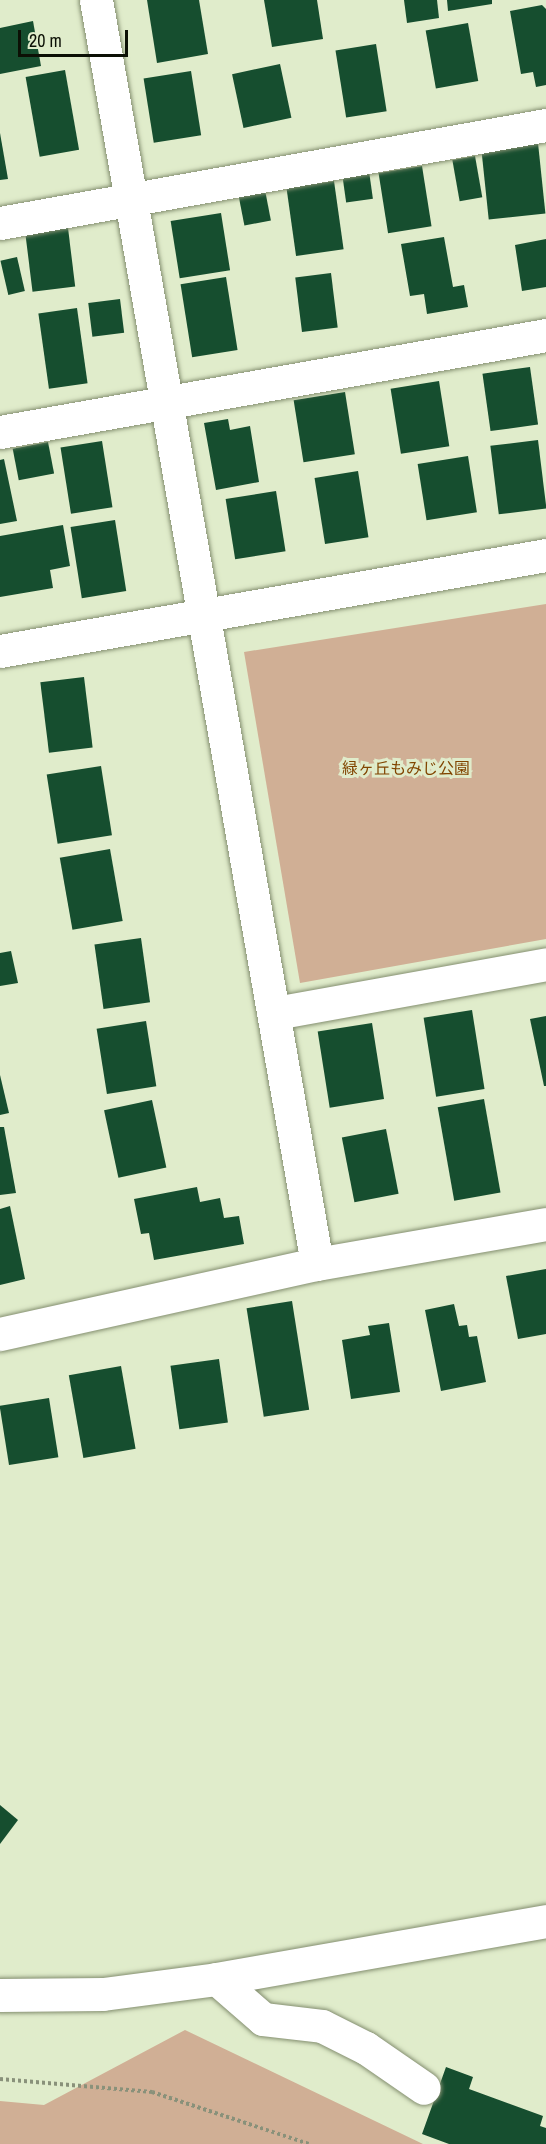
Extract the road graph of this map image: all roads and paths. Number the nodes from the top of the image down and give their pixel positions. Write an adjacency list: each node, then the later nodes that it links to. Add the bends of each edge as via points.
1 (96, 0): 3 (street)
2 (546, 125): 3 (street)
3 (129, 200): 4 (street); 6 (street)
4 (0, 223)
5 (546, 334): 6 (street)
6 (164, 404): 7 (street); 9 (street)
7 (0, 432)
8 (546, 555): 9 (street)
9 (204, 613): 10 (street); 12 (street)
10 (0, 651)
11 (546, 964): 12 (street)
12 (275, 1012): 14 (street)
13 (546, 1224): 14 (street)
14 (317, 1264): 15 (street)
15 (0, 1334)
16 (546, 1921): 17 (street)
17 (217, 1978): 18 (street, via 103,1994); 20 (street, via 263,2019 322,2026 366,2048)
18 (0, 1995)
19 (0, 2079): 21 (path, via 152,2092)
20 (424, 2088)
21 (309, 2144)

